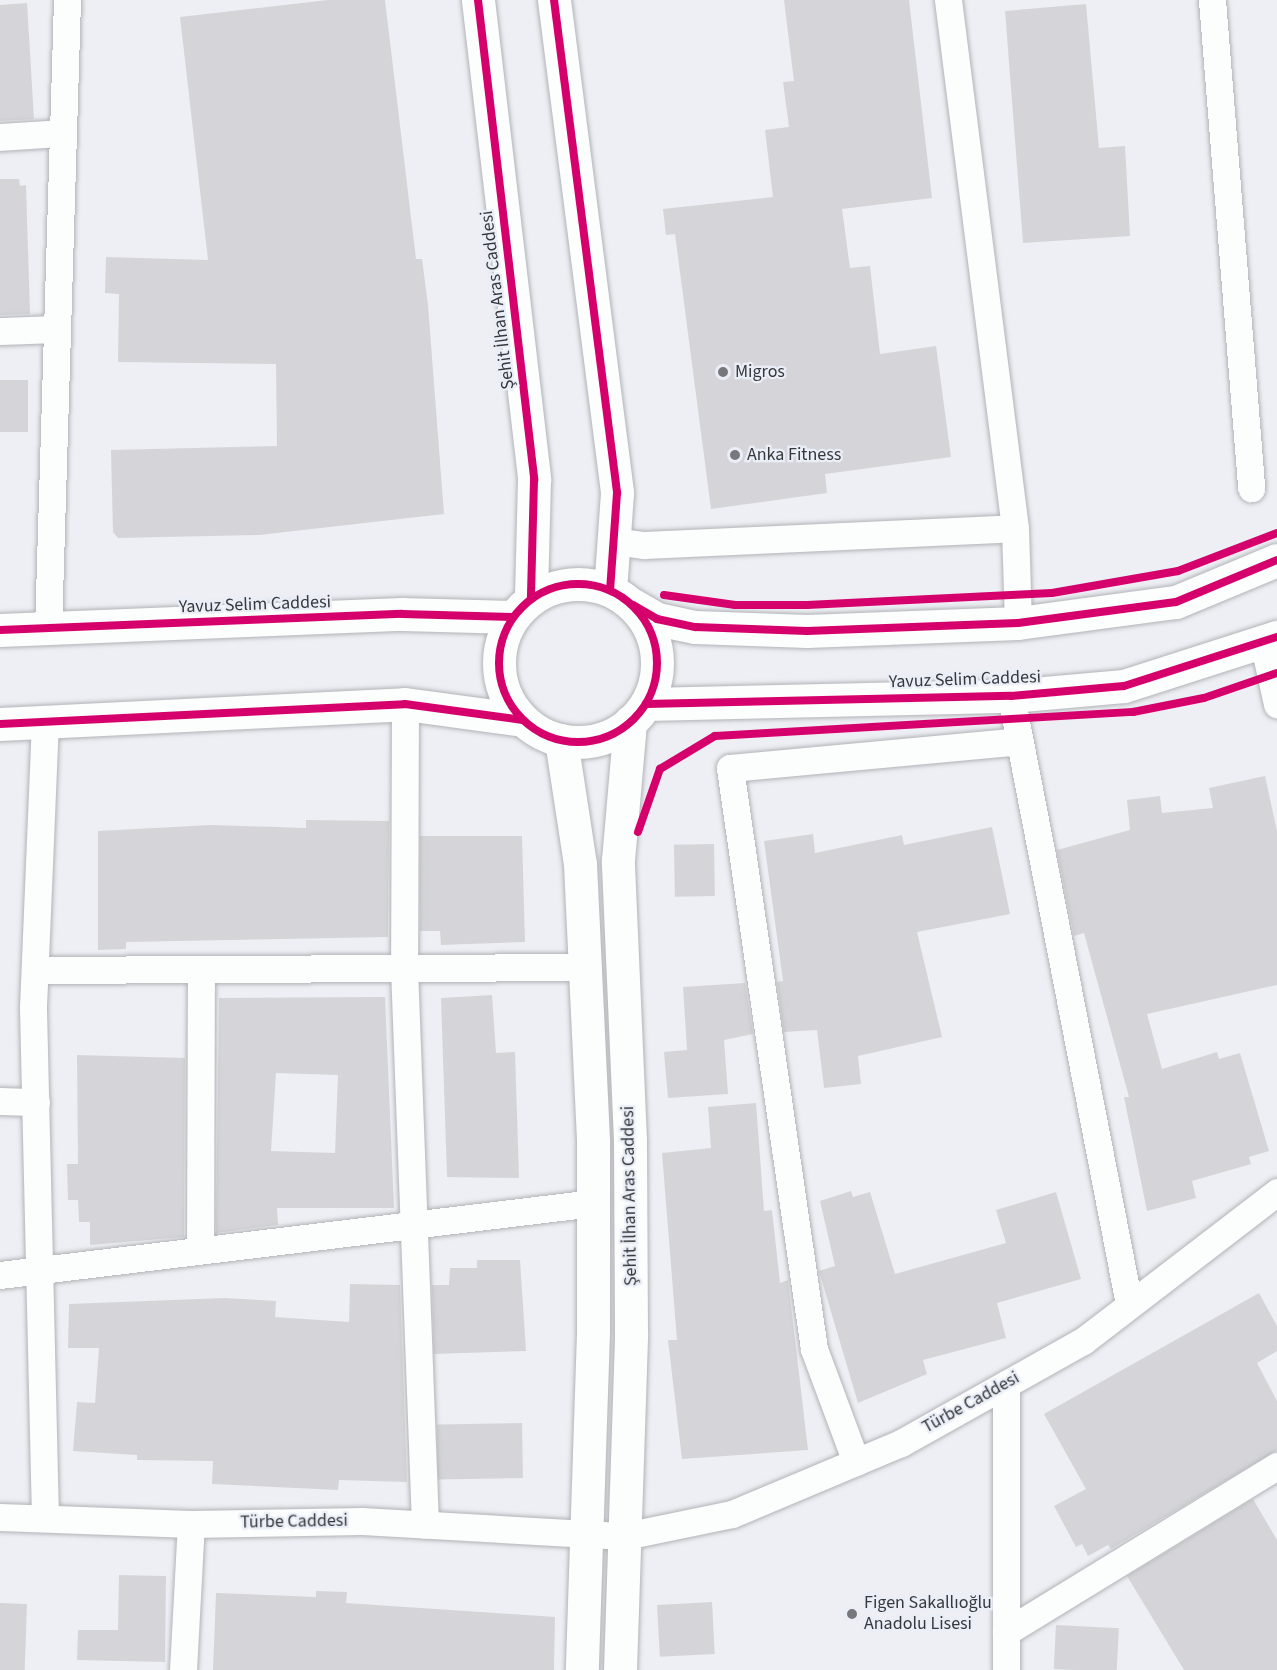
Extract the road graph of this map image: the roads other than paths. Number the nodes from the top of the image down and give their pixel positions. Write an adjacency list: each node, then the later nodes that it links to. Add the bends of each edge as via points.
1 (67, 0): 6 (street)
2 (478, 0): 15 (main road, Şehit İlhan Aras Caddesi, via 534,480)
3 (554, 0): 12 (main road, via 617,493)
4 (948, 0): 11 (street)
5 (1212, 0): 10 (street)
6 (62, 133): 7 (street); 8 (street)
7 (0, 137)
8 (56, 329): 9 (street); 17 (street)
9 (0, 331)
10 (1251, 488)
11 (1015, 528): 12 (street, via 644,545); 16 (street)
12 (614, 541): 14 (main road)
13 (1277, 560): 16 (main road, via 1176,602)
14 (622, 598): 15 (main road, via 584,583 556,586); 16 (main road, via 657,619 695,627 807,631); 23 (main road, via 649,627 657,652 656,679)
15 (522, 608): 17 (main road, Yavuz Selim Caddesi); 24 (main road, via 498,660 509,702)
16 (1018, 623)
17 (48, 629): 18 (main road, Yavuz Selim Caddesi)
18 (0, 630)
19 (1270, 639): 20 (main road, Yavuz Selim Caddesi, via 1124,686); 21 (street)
20 (1011, 696): 23 (main road, Yavuz Selim Caddesi); 28 (street)
21 (1277, 704)
22 (405, 705): 24 (main road); 26 (main road); 30 (street)
23 (638, 713): 27 (main road, via 609,736); 50 (main road, Şehit İlhan Aras Caddesi, via 618,860 630,1151)
24 (523, 720): 27 (main road)
25 (0, 724): 26 (main road)
26 (45, 724): 32 (street)
27 (561, 740): 29 (main road, Şehit İlhan Aras Caddesi, via 580,864)
28 (1019, 741): 41 (street); 43 (street, via 730,768 814,1350)
29 (585, 967): 30 (street); 36 (main road, Şehit İlhan Aras Caddesi)
30 (404, 968): 31 (street); 37 (street)
31 (201, 969): 32 (street); 38 (street)
32 (35, 970): 34 (street)
33 (0, 1101): 34 (street)
34 (36, 1102): 39 (street)
35 (1277, 1192): 41 (street, Türbe Caddesi)
36 (593, 1203): 37 (street); 49 (main road, Şehit İlhan Aras Caddesi)
37 (413, 1221): 38 (street); 48 (street)
38 (200, 1250): 39 (street)
39 (39, 1272): 40 (street); 46 (street)
40 (0, 1275)
41 (1129, 1304): 42 (street, Türbe Caddesi, via 1083,1341)
42 (1006, 1384): 43 (street, Türbe Caddesi); 51 (street)
43 (856, 1462): 50 (street, Türbe Caddesi, via 732,1514)
44 (1277, 1466): 51 (street)
45 (0, 1517): 46 (street, Türbe Caddesi)
46 (45, 1518): 47 (street, Türbe Caddesi)
47 (192, 1524): 48 (street, Türbe Caddesi); 52 (street)
48 (425, 1525): 49 (street, Türbe Caddesi)
49 (587, 1533): 50 (street, Türbe Caddesi); 53 (main road, Şehit İlhan Aras Caddesi)
50 (625, 1536): 54 (main road, Şehit İlhan Aras Caddesi)
51 (1006, 1632): 55 (street)
52 (183, 1670)
53 (582, 1670)
54 (620, 1670)
55 (1006, 1670)

